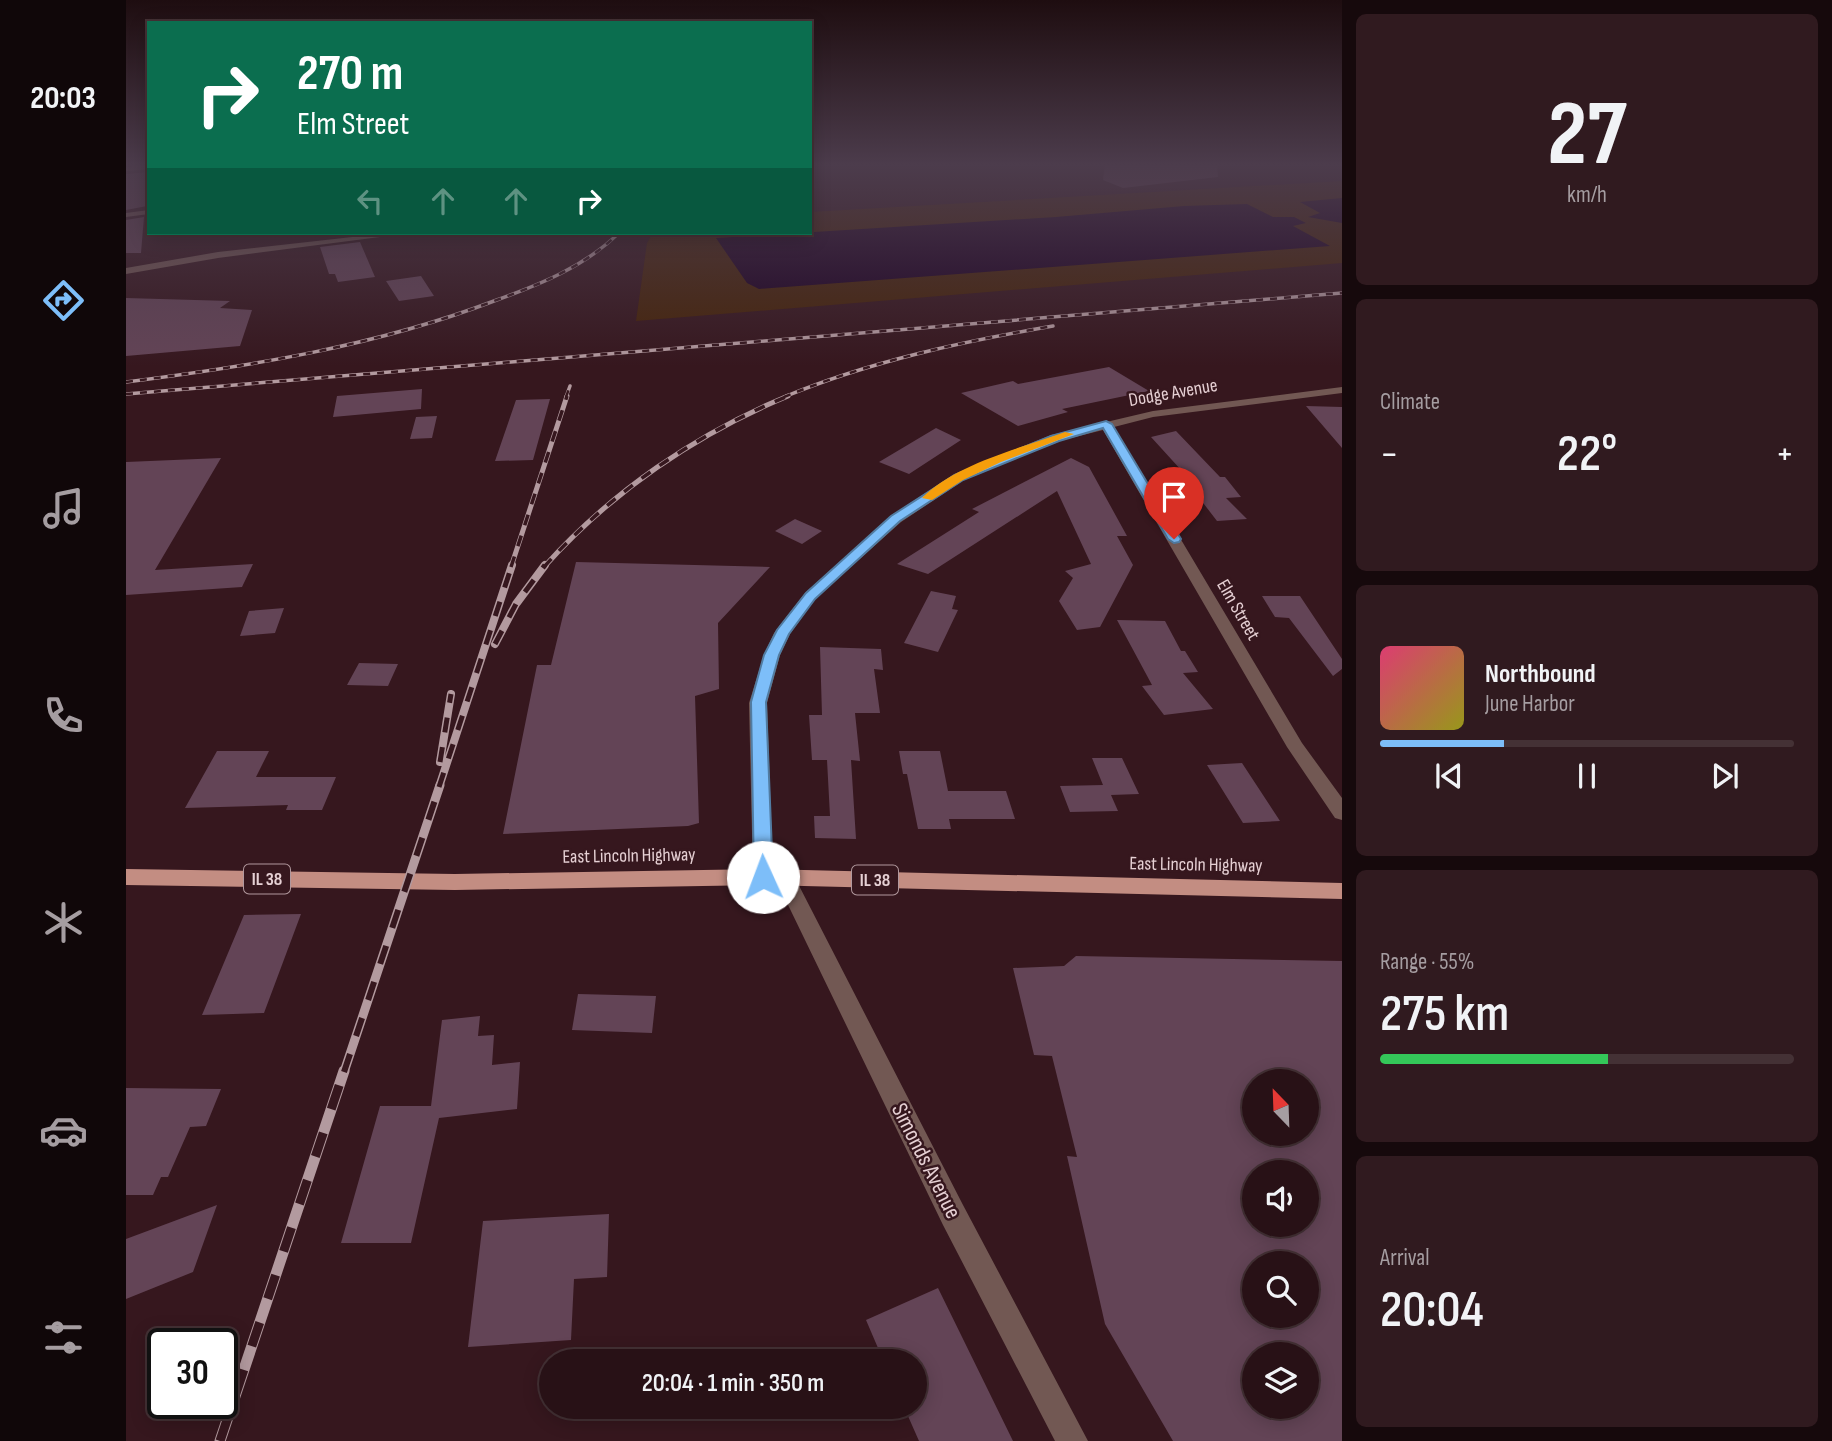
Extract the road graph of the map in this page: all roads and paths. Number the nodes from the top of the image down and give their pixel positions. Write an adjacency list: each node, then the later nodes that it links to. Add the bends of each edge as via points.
1 (390, 235): 2 (street)
2 (126, 271)
3 (1342, 390): 4 (street, Dodge Avenue, via 1186,408)
4 (1106, 424): 5 (street, Elm Street, via 1296,747); 7 (street, Dodge Avenue, via 997,460 948,484 896,519 846,562 810,596 782,633 758,702)
5 (1342, 813)
6 (126, 877): 7 (main road, East Lincoln Highway / IL 38, via 456,882)
7 (774, 877): 8 (main road, East Lincoln Highway / IL 38); 9 (street, Simonds Avenue)
8 (1342, 891)
9 (1072, 1441)

